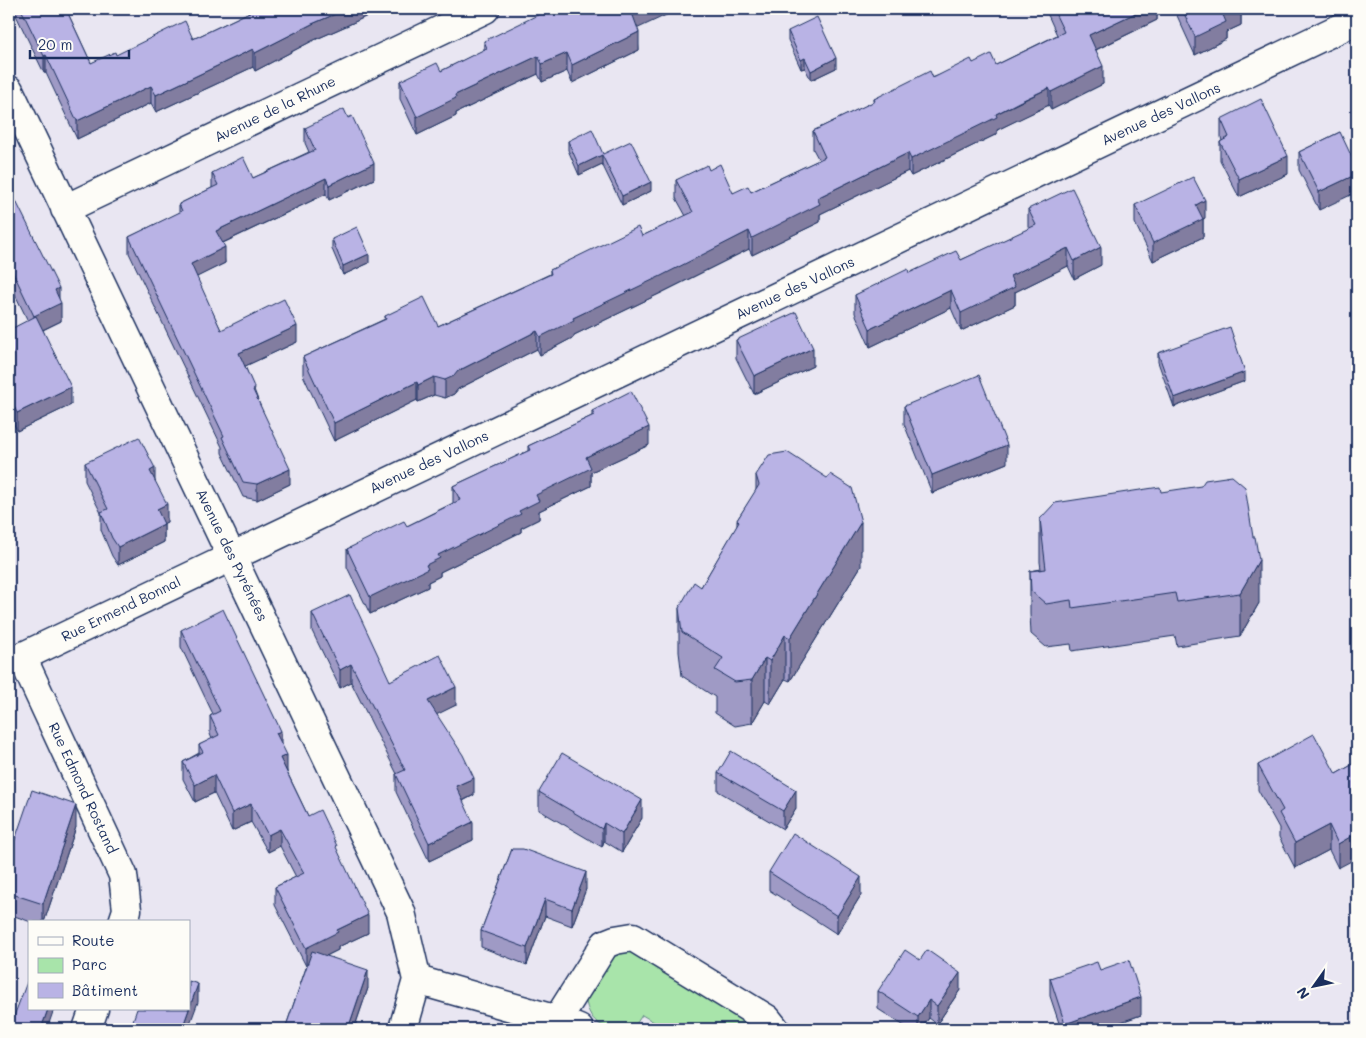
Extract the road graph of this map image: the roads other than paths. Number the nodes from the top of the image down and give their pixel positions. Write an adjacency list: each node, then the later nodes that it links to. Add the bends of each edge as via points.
1 (485, 9): 4 (street, Avenue de la Rhune)
2 (1357, 20): 5 (street, Avenue des Vallons)
3 (9, 90): 4 (street, Avenue des Pyrénées)
4 (65, 209): 5 (street, Avenue des Pyrénées)
5 (232, 556): 6 (street, Rue Ermend Bonnal); 8 (street, Avenue des Pyrénées, via 401,912)
6 (15, 660): 7 (street, Rue Edmond Rostand, via 123,875 127,910)
7 (124, 920)
8 (417, 980): 10 (street); 12 (street, Avenue des Pyrénées)
9 (94, 1010): 11 (street)
10 (568, 1025): 13 (street, via 605,944 633,937 767,1019)
11 (87, 1029)
12 (403, 1029)
13 (775, 1029)

